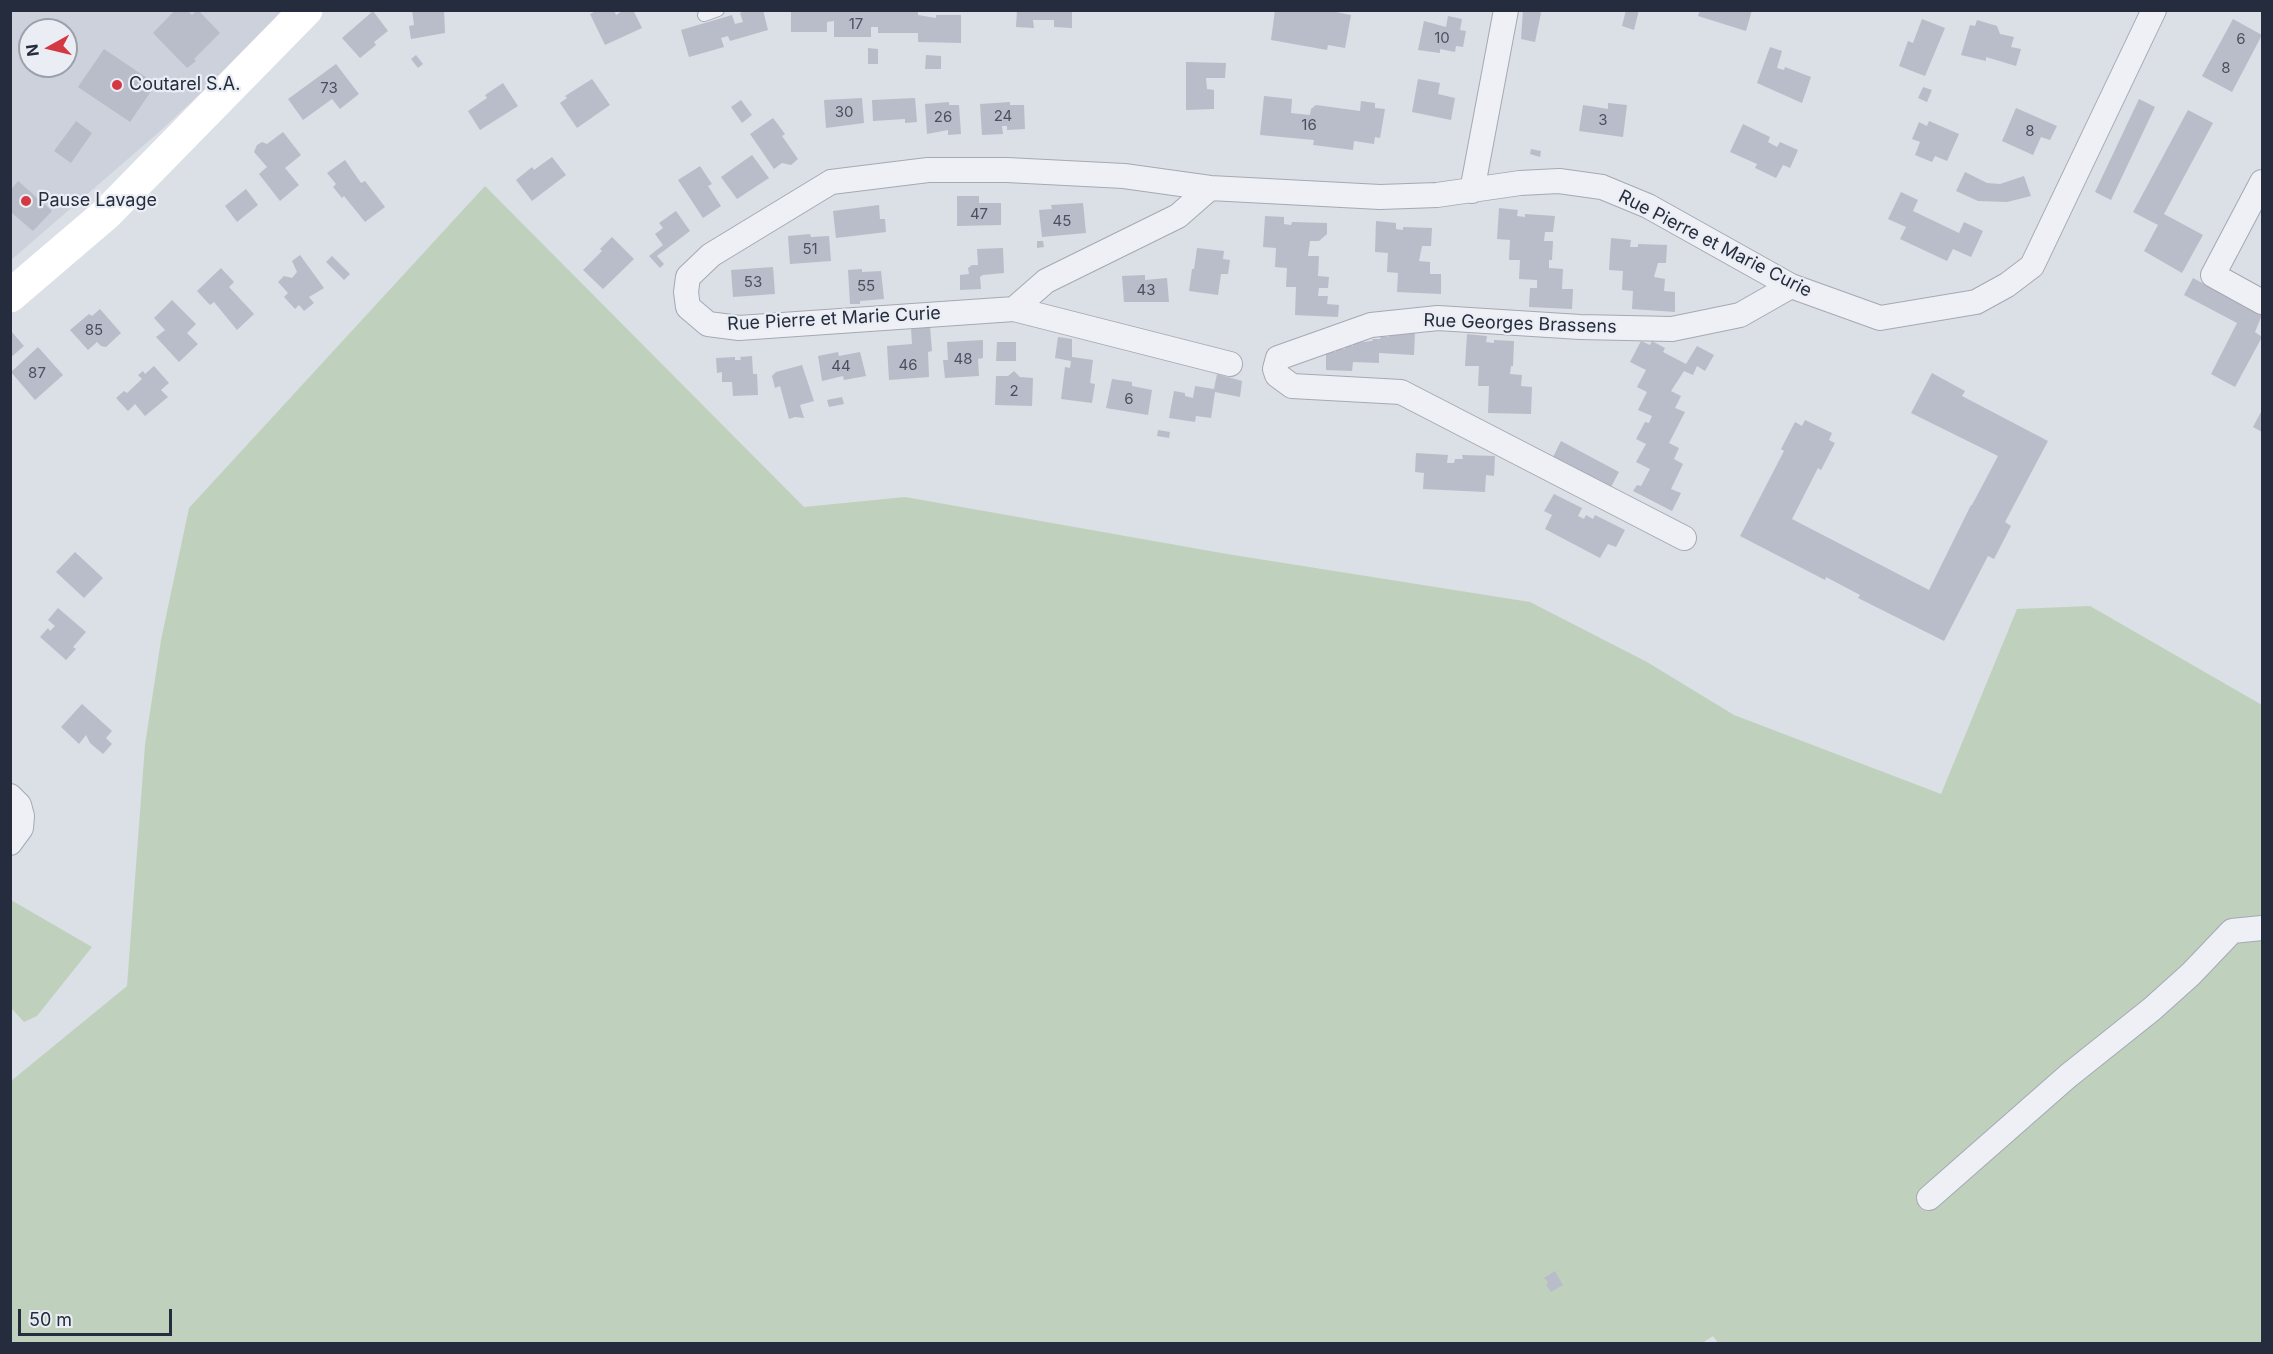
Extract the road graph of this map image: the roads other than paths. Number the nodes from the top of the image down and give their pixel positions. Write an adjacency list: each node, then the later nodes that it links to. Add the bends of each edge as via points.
1 (306, 10): 10 (main road, via 106,214)
2 (718, 10): 5 (lane)
3 (1506, 10): 8 (street)
4 (2154, 10): 9 (street, Rue Pierre et Marie Curie, via 2032,266 1976,302 1880,318)
5 (704, 15)
6 (2262, 182): 11 (street, via 2213,275)
7 (1210, 188): 8 (street, Rue Pierre et Marie Curie, via 1380,197); 12 (street, via 1178,216 1046,281); 12 (street, Rue Pierre et Marie Curie, via 1124,176 1008,170 928,170 836,180 711,255 688,277 686,292 688,307 708,324 740,328)
8 (1472, 191): 9 (street, Rue Pierre et Marie Curie, via 1520,183 1602,187 1648,206)
9 (1791, 286): 14 (street, Rue Georges Brassens, via 1740,315 1672,328 1438,318 1371,325 1278,358 1277,375 1292,386 1401,392)
10 (10, 296)
11 (2262, 302)
12 (1014, 309): 13 (street, Rue Pierre et Marie Curie)
13 (1230, 364)
14 (1684, 538)
15 (10, 796): 16 (street, via 19,805 22,816 21,828)
16 (10, 843)
17 (2262, 928): 18 (street, via 2232,930 2192,974)
18 (1929, 1198)

